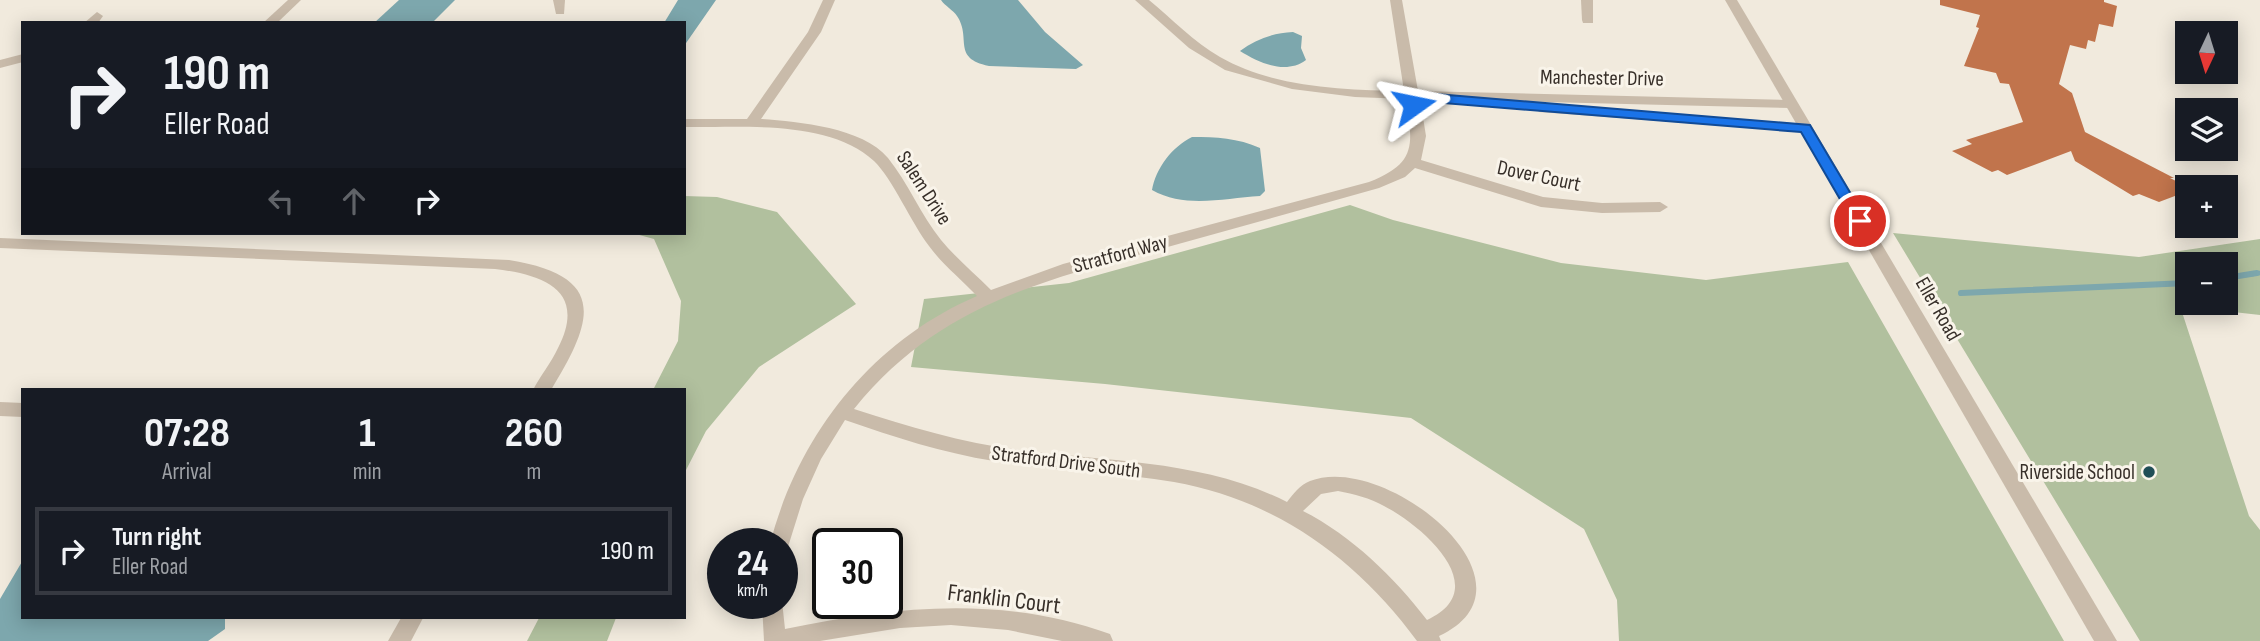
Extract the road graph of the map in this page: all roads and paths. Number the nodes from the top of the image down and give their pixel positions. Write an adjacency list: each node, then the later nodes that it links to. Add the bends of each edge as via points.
1 (295, 0): 8 (street)
2 (830, 0): 14 (street, via 814,32)
3 (1141, 0): 11 (street, Manchester Drive, via 1194,46 1260,78 1317,90)
4 (1396, 0): 11 (street)
5 (1587, 0): 7 (street)
6 (1731, 0): 12 (street, Eller Road)
7 (1588, 20)
8 (271, 21)
9 (21, 59): 10 (street)
10 (0, 64)
11 (1412, 96): 12 (street, Manchester Drive); 15 (street, Manchester Drive); 16 (street, via 1419,136)
12 (1791, 104): 15 (street, Eller Road)
13 (686, 123): 14 (street, Salem Drive)
14 (750, 125): 19 (street, Salem Drive, via 808,128 870,149 934,243)
15 (1805, 128): 32 (street, Eller Road)
16 (1413, 162): 17 (street, Dover Court, via 1541,202); 19 (street, Stratford Way, via 1374,186 1061,270)
17 (1660, 207)
18 (0, 243): 20 (street, via 495,264 541,272 566,288 576,303 576,322 567,346)
19 (988, 297): 23 (street, Stratford Way, via 915,339 861,386)
20 (543, 388)
21 (0, 409): 22 (street)
22 (21, 410)
23 (841, 412): 24 (street, Stratford Drive South, via 992,454 1201,480 1245,493); 25 (street, Stratford Way, via 813,451 793,492)
24 (1290, 514): 28 (street, Stratford Drive South, via 1322,531 1376,573); 28 (street, Stratford Drive South, via 1315,488 1339,483 1376,492 1423,521 1452,552 1467,584 1459,611)
25 (784, 528)
26 (411, 619): 29 (street)
27 (774, 619): 30 (street)
28 (1427, 637)
29 (399, 641)
30 (775, 641): 31 (street, Franklin Court, via 922,617 974,617)
31 (1102, 641)
32 (2105, 641)

